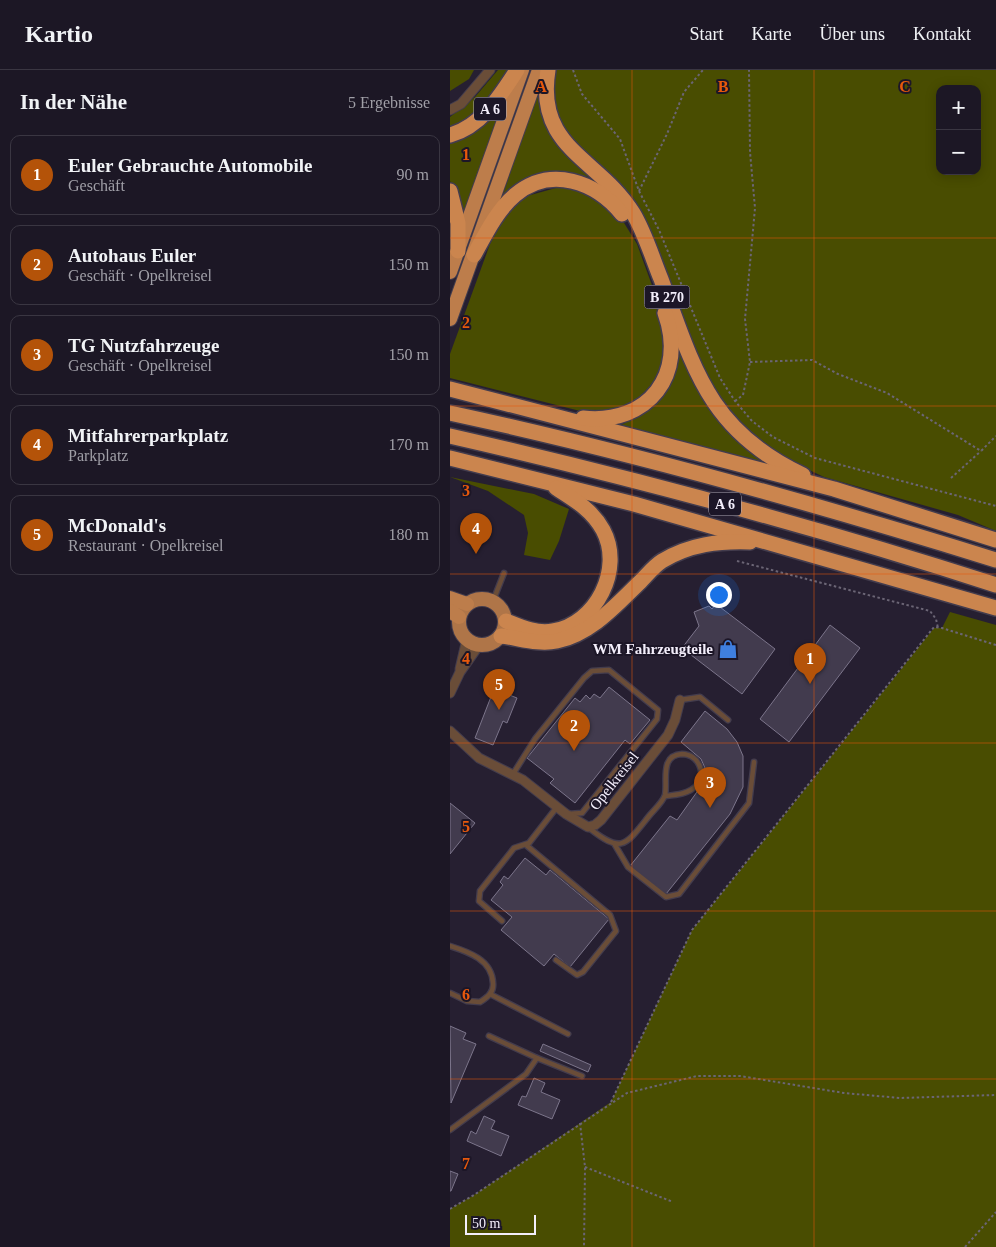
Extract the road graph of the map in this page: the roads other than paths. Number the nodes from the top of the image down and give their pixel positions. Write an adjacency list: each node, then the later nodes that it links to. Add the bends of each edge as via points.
1 (490, 70): 6 (street, via 461,104)
2 (516, 70): 7 (highway, A 6, via 490,109 469,126)
3 (522, 70): 9 (highway)
4 (539, 70): 10 (highway)
5 (548, 70): 19 (highway, B 270, via 546,98 554,126 564,142 622,198 632,212 644,235 694,368 713,404 746,440 769,456)
6 (450, 110)
7 (450, 135)
8 (450, 192): 9 (highway, via 458,223)
9 (458, 252): 11 (highway)
10 (474, 255): 12 (highway); 14 (highway, via 515,195 533,184 559,178 579,182 613,203 637,237 667,320 671,345 671,363 657,392 644,404 619,416 591,419)
11 (450, 272)
12 (450, 319)
13 (450, 389): 14 (highway)
14 (532, 410): 19 (highway)
15 (450, 413): 22 (highway, A 6, via 689,470)
16 (450, 436): 24 (highway, A 6, via 687,493)
17 (450, 458): 18 (highway)
18 (544, 480): 21 (highway, A 6); 30 (highway, via 587,508 604,531 610,567 600,599 584,618 554,631 534,632)
19 (834, 489): 20 (highway)
20 (996, 540)
21 (773, 542): 28 (highway, A 6); 31 (highway, A 6, via 719,541 686,548 660,562 609,612 576,636 556,642 529,642)
22 (996, 560)
23 (504, 573): 26 (lane)
24 (996, 585)
25 (450, 598): 27 (highway)
26 (493, 601): 27 (main road, via 484,598); 30 (main road)
27 (467, 604): 29 (main road)
28 (996, 608)
29 (455, 614): 32 (main road)
30 (506, 621): 31 (main road)
31 (500, 636): 33 (main road)
32 (466, 639): 33 (main road); 34 (street)
33 (480, 645): 34 (street)
34 (460, 672): 35 (street)
35 (450, 693)
36 (680, 700): 37 (lane, Opelkreisel, via 700,697); 44 (street, Opelkreisel, via 668,735 601,820)
37 (728, 720)
38 (450, 731): 40 (street, Opelkreisel, via 479,758)
39 (754, 762): 46 (lane, via 749,802 679,894 666,897 659,894 628,867)
40 (513, 774): 42 (street, Opelkreisel); 43 (lane, via 535,739 584,678 592,671 609,670 658,710 657,719 582,813)
41 (665, 796): 41 (lane, via 666,768 670,760 678,755 691,756 701,770 697,785 681,794); 46 (lane, via 628,842)
42 (557, 807): 43 (street, Opelkreisel); 45 (lane)
43 (566, 814): 44 (street, Opelkreisel)
44 (588, 827): 46 (lane)
45 (526, 844): 47 (lane, via 514,848 478,896 479,901); 49 (lane, via 610,915 614,923 616,931 583,972 572,974)
46 (615, 845)
47 (502, 921)
48 (450, 946): 51 (lane, via 465,950 491,970 493,987)
49 (556, 960)
50 (450, 993): 51 (lane, via 480,1002)
51 (490, 994): 52 (lane)
52 (568, 1034)
53 (488, 1036): 54 (lane)
54 (536, 1058): 55 (lane); 56 (lane, via 526,1074)
55 (582, 1076)
56 (450, 1130)

